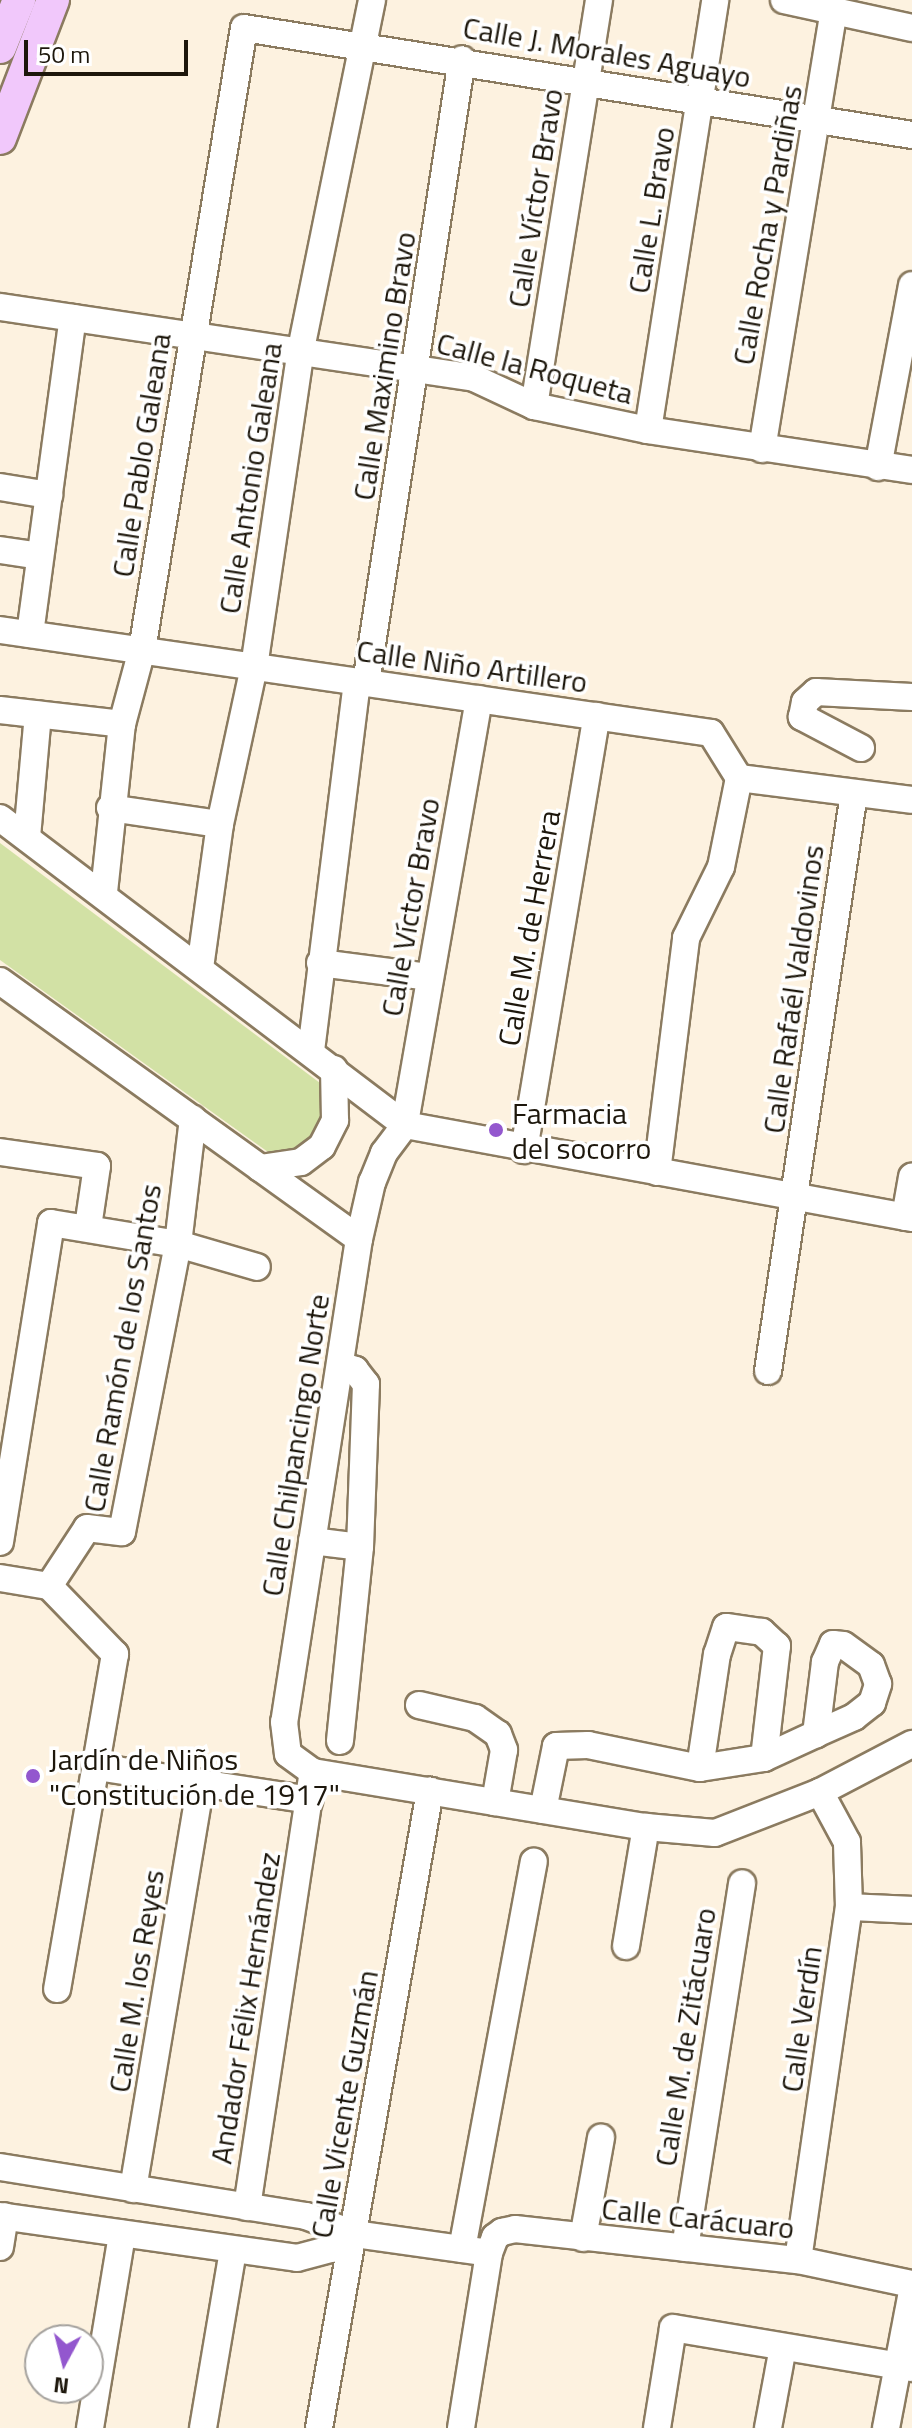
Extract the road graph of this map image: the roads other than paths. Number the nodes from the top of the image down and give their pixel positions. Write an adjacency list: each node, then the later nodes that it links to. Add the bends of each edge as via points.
1 (19, 0): 11 (main road)
2 (53, 0): 17 (main road)
3 (372, 0): 10 (street, Calle Antonio Galeana)
4 (599, 0): 13 (street, Calle Víctor Bravo)
5 (715, 0): 14 (street, Calle L. Bravo)
6 (784, 0): 7 (street)
7 (834, 11): 9 (street); 15 (street, Calle Rocha y Pardiñas)
8 (244, 28): 10 (street, Calle J. Morales Aguayo); 21 (street, Calle Pablo Galeana)
9 (912, 28)
10 (362, 45): 12 (street, Calle J. Morales Aguayo); 22 (street, Calle Antonio Galeana)
11 (0, 47)
12 (462, 59): 13 (street, Calle J. Morales Aguayo); 23 (street, Calle Maximino Bravo)
13 (587, 81): 14 (street, Calle J. Morales Aguayo); 24 (street, Calle Víctor Bravo)
14 (700, 103): 15 (street, Calle J. Morales Aguayo); 25 (street, Calle L. Bravo)
15 (818, 120): 16 (street, Calle J. Morales Aguayo); 26 (street, Calle Rocha y Pardiñas)
16 (912, 135)
17 (0, 138)
18 (912, 285): 27 (street)
19 (0, 307): 20 (street, Calle la Roqueta)
20 (73, 318): 21 (street, Calle la Roqueta); 30 (street)
21 (192, 337): 22 (street, Calle la Roqueta); 35 (street, Calle Pablo Galeana)
22 (300, 354): 23 (street, Calle la Roqueta); 36 (street, Calle Antonio Galeana)
23 (417, 370): 24 (street, Calle la Roqueta, via 474,378); 37 (street, Calle Maximino Bravo)
24 (534, 406): 25 (street, Calle la Roqueta)
25 (648, 430): 26 (street, Calle la Roqueta)
26 (762, 449): 27 (street, Calle la Roqueta)
27 (878, 467): 28 (street, Calle la Roqueta)
28 (912, 470)
29 (0, 487): 30 (street)
30 (49, 495): 32 (street)
31 (0, 550): 32 (street)
32 (40, 556): 34 (street)
33 (0, 630): 34 (street, Calle Niño Artillero)
34 (30, 634): 35 (street, Calle Niño Artillero)
35 (142, 650): 36 (street, Calle Niño Artillero); 43 (street, Calle Pablo Galeana)
36 (254, 667): 37 (street, Calle Niño Artillero); 50 (street, Calle Antonio Galeana)
37 (361, 682): 39 (street, Calle Niño Artillero); 53 (street, Calle Maximino Bravo)
38 (912, 697): 44 (street, via 816,692 805,702 802,717)
39 (479, 699): 42 (street, Calle Niño Artillero); 55 (street, Calle Víctor Bravo)
40 (0, 710): 41 (street)
41 (38, 714): 43 (street); 51 (street)
42 (597, 716): 45 (street, Calle Niño Artillero, via 711,733); 61 (street, Calle M. de Herrera)
43 (122, 724): 48 (street, Calle Pablo Galeana)
44 (861, 748)
45 (739, 778): 46 (street); 64 (street, via 721,867 686,938)
46 (854, 793): 47 (street); 66 (street, Calle Rafaél Valdovinos)
47 (912, 800)
48 (110, 808): 50 (street); 52 (street, Calle Pablo Galeana)
49 (0, 818): 51 (street)
50 (220, 824): 54 (street, Calle Antonio Galeana)
51 (27, 837): 52 (street)
52 (104, 892): 54 (street)
53 (320, 963): 55 (street); 57 (street, Calle Maximino Bravo)
54 (200, 968): 57 (street)
55 (430, 977): 60 (street, Calle Víctor Bravo)
56 (0, 981): 59 (street)
57 (311, 1051): 58 (street)
58 (334, 1069): 60 (street); 63 (street, via 335,1120 322,1146 301,1162)
59 (193, 1119): 63 (street); 70 (street, Calle Ramón de los Santos)
60 (405, 1125): 61 (street); 69 (street, Calle Chilpancingo Norte, via 378,1168)
61 (524, 1150): 64 (street)
62 (0, 1152): 68 (street, via 97,1166)
63 (260, 1168): 69 (street)
64 (657, 1172): 66 (street)
65 (912, 1177): 67 (street)
66 (795, 1195): 67 (street); 73 (street, Calle Rafaél Valdovinos)
67 (909, 1218)
68 (88, 1227): 70 (street); 75 (street, via 51,1223)
69 (359, 1239): 72 (street, Calle Chilpancingo Norte)
70 (178, 1244): 71 (street); 78 (street, Calle Ramón de los Santos, via 122,1532 87,1528)
71 (257, 1267)
72 (340, 1365): 74 (street, Calle Chilpancingo Norte); 76 (street, via 355,1370 366,1384)
73 (768, 1371)
74 (312, 1541): 76 (street); 86 (street, Calle Chilpancingo Norte, via 284,1722 288,1754)
75 (0, 1542)
76 (360, 1547): 81 (street)
77 (0, 1578): 78 (street)
78 (49, 1586): 84 (street, via 115,1654)
79 (419, 1705): 91 (street, via 475,1718 498,1734 504,1750)
80 (816, 1734): 83 (street)
81 (340, 1741)
82 (912, 1744): 89 (street)
83 (764, 1758): 85 (street); 85 (street, via 777,1646 762,1632 726,1627)
84 (97, 1767): 87 (street); 99 (street)
85 (700, 1768): 92 (street, via 588,1745 556,1746)
86 (313, 1772): 88 (street); 90 (street, Andador Félix Hernández)
87 (201, 1783): 90 (street); 102 (street, Calle M. los Reyes)
88 (430, 1791): 91 (street); 106 (street, Calle Vicente Guzmán)
89 (820, 1792): 93 (street, via 715,1833); 96 (street, Calle Verdín, via 847,1842)
90 (309, 1800): 103 (street, Andador Félix Hernández)
91 (495, 1802): 92 (street)
92 (543, 1810): 93 (street)
93 (646, 1827): 98 (street)
94 (534, 1862): 110 (street)
95 (742, 1883): 109 (street, Calle M. de Zitácuaro)
96 (849, 1907): 97 (street); 113 (street, Calle Verdín)
97 (912, 1910)
98 (626, 1946)
99 (57, 1989)
100 (601, 2138): 107 (street)
101 (0, 2167): 102 (street)
102 (133, 2189): 103 (street)
103 (247, 2207): 106 (street, via 306,2216)
104 (2, 2216): 105 (street); 108 (street)
105 (122, 2234): 111 (street); 118 (street)
106 (354, 2234): 110 (street); 111 (street, via 315,2256); 120 (street, Calle Vicente Guzmán)
107 (583, 2238): 109 (street, Calle Carácuaro); 112 (street, Calle Carácuaro, via 515,2229 495,2237)
108 (0, 2247)
109 (685, 2248): 113 (street, Calle Carácuaro)
110 (462, 2249): 112 (street)
111 (233, 2251): 119 (street)
112 (489, 2253): 121 (street)
113 (798, 2260): 114 (street, Calle Carácuaro)
114 (912, 2284)
115 (912, 2292): 117 (street)
116 (783, 2347): 117 (street); 122 (street, via 673,2328); 123 (street)
117 (905, 2366): 124 (street)
118 (90, 2428)
119 (203, 2428)
120 (319, 2428)
121 (461, 2428)
122 (657, 2428)
123 (768, 2428)
124 (886, 2428)

